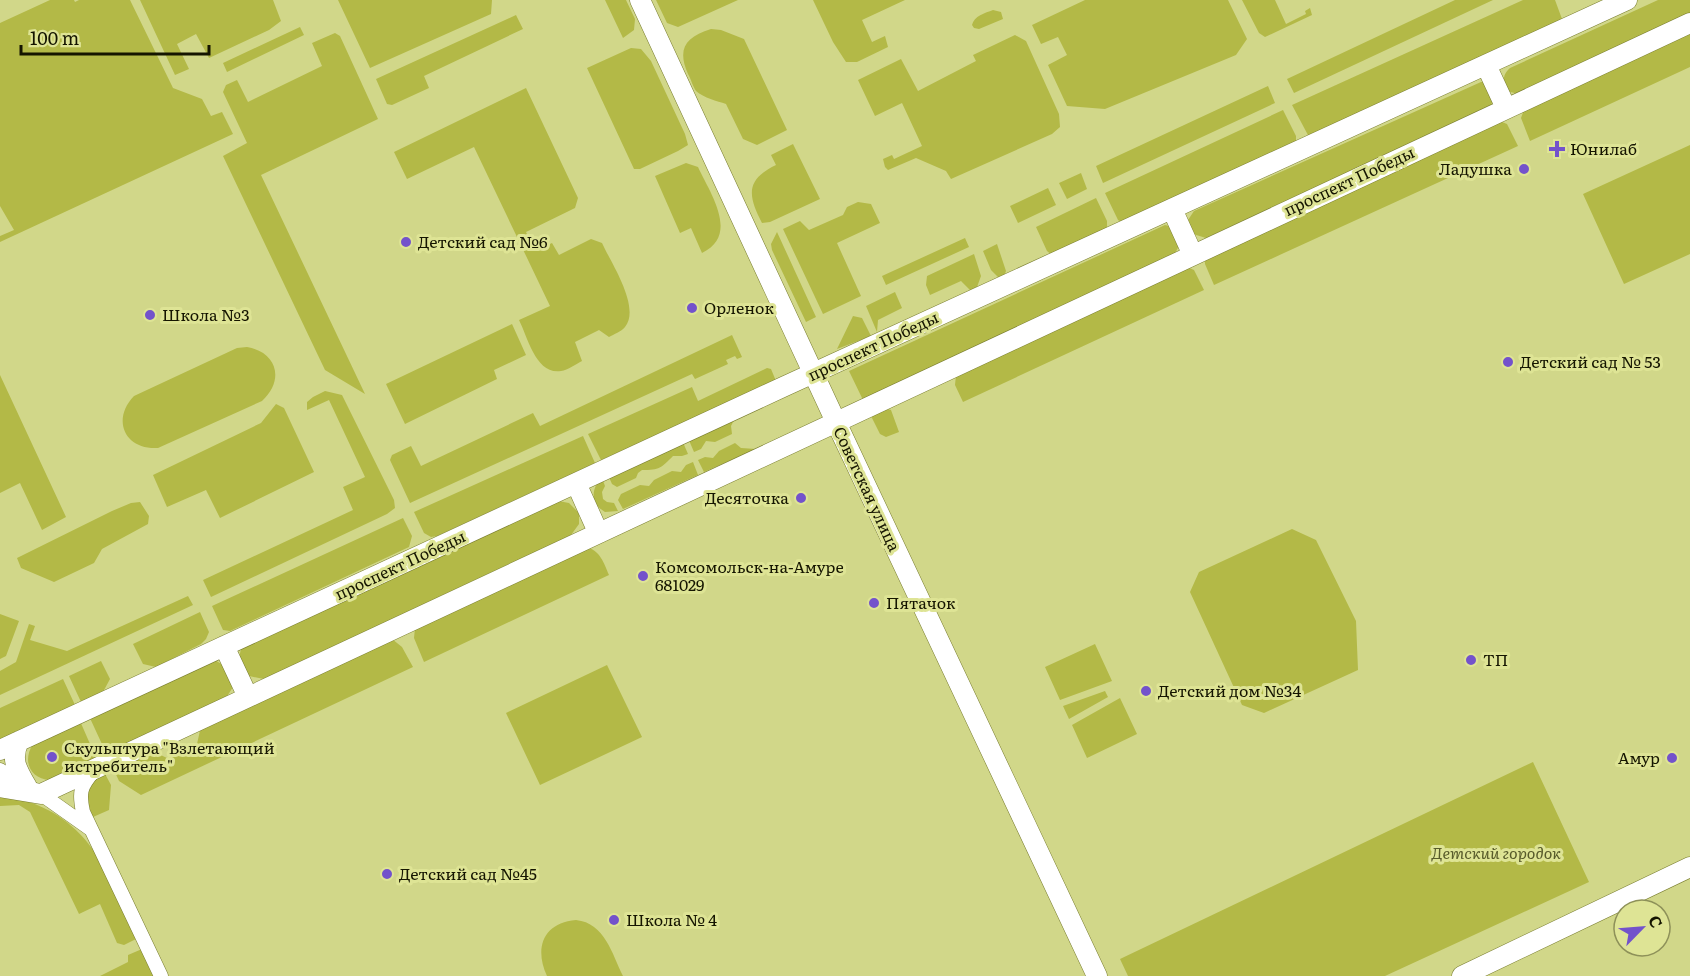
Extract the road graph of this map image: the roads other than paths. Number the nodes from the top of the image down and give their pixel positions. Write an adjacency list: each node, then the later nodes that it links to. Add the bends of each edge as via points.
1 (640, 0): 8 (main road, Советская улица)
2 (1627, 0): 4 (main road, проспект Победы)
3 (1690, 23): 5 (main road, проспект Победы)
4 (1486, 65): 5 (main road); 6 (main road, проспект Победы)
5 (1506, 108): 7 (main road, проспект Победы)
6 (1172, 209): 7 (main road); 8 (main road, проспект Победы)
7 (1192, 253): 9 (main road, проспект Победы)
8 (813, 373): 9 (main road, Советская улица); 10 (main road, проспект Победы)
9 (836, 422): 11 (main road, проспект Победы); 23 (main road, Советская улица)
10 (576, 483): 11 (main road); 12 (main road, проспект Победы)
11 (598, 532): 13 (main road, проспект Победы)
12 (224, 646): 13 (main road); 14 (main road, проспект Победы)
13 (248, 697): 16 (main road, проспект Победы)
14 (19, 741): 15 (main road, проспект Победы); 19 (main road, via 14,752 15,766)
15 (0, 750)
16 (95, 769): 19 (main road, проспект Победы); 20 (street, via 82,783 80,797)
17 (0, 770): 19 (street)
18 (0, 787): 19 (main road)
19 (34, 790): 20 (street)
20 (93, 832): 22 (street)
21 (1690, 867): 24 (main road)
22 (161, 976)
23 (1097, 976)
24 (1462, 976)

